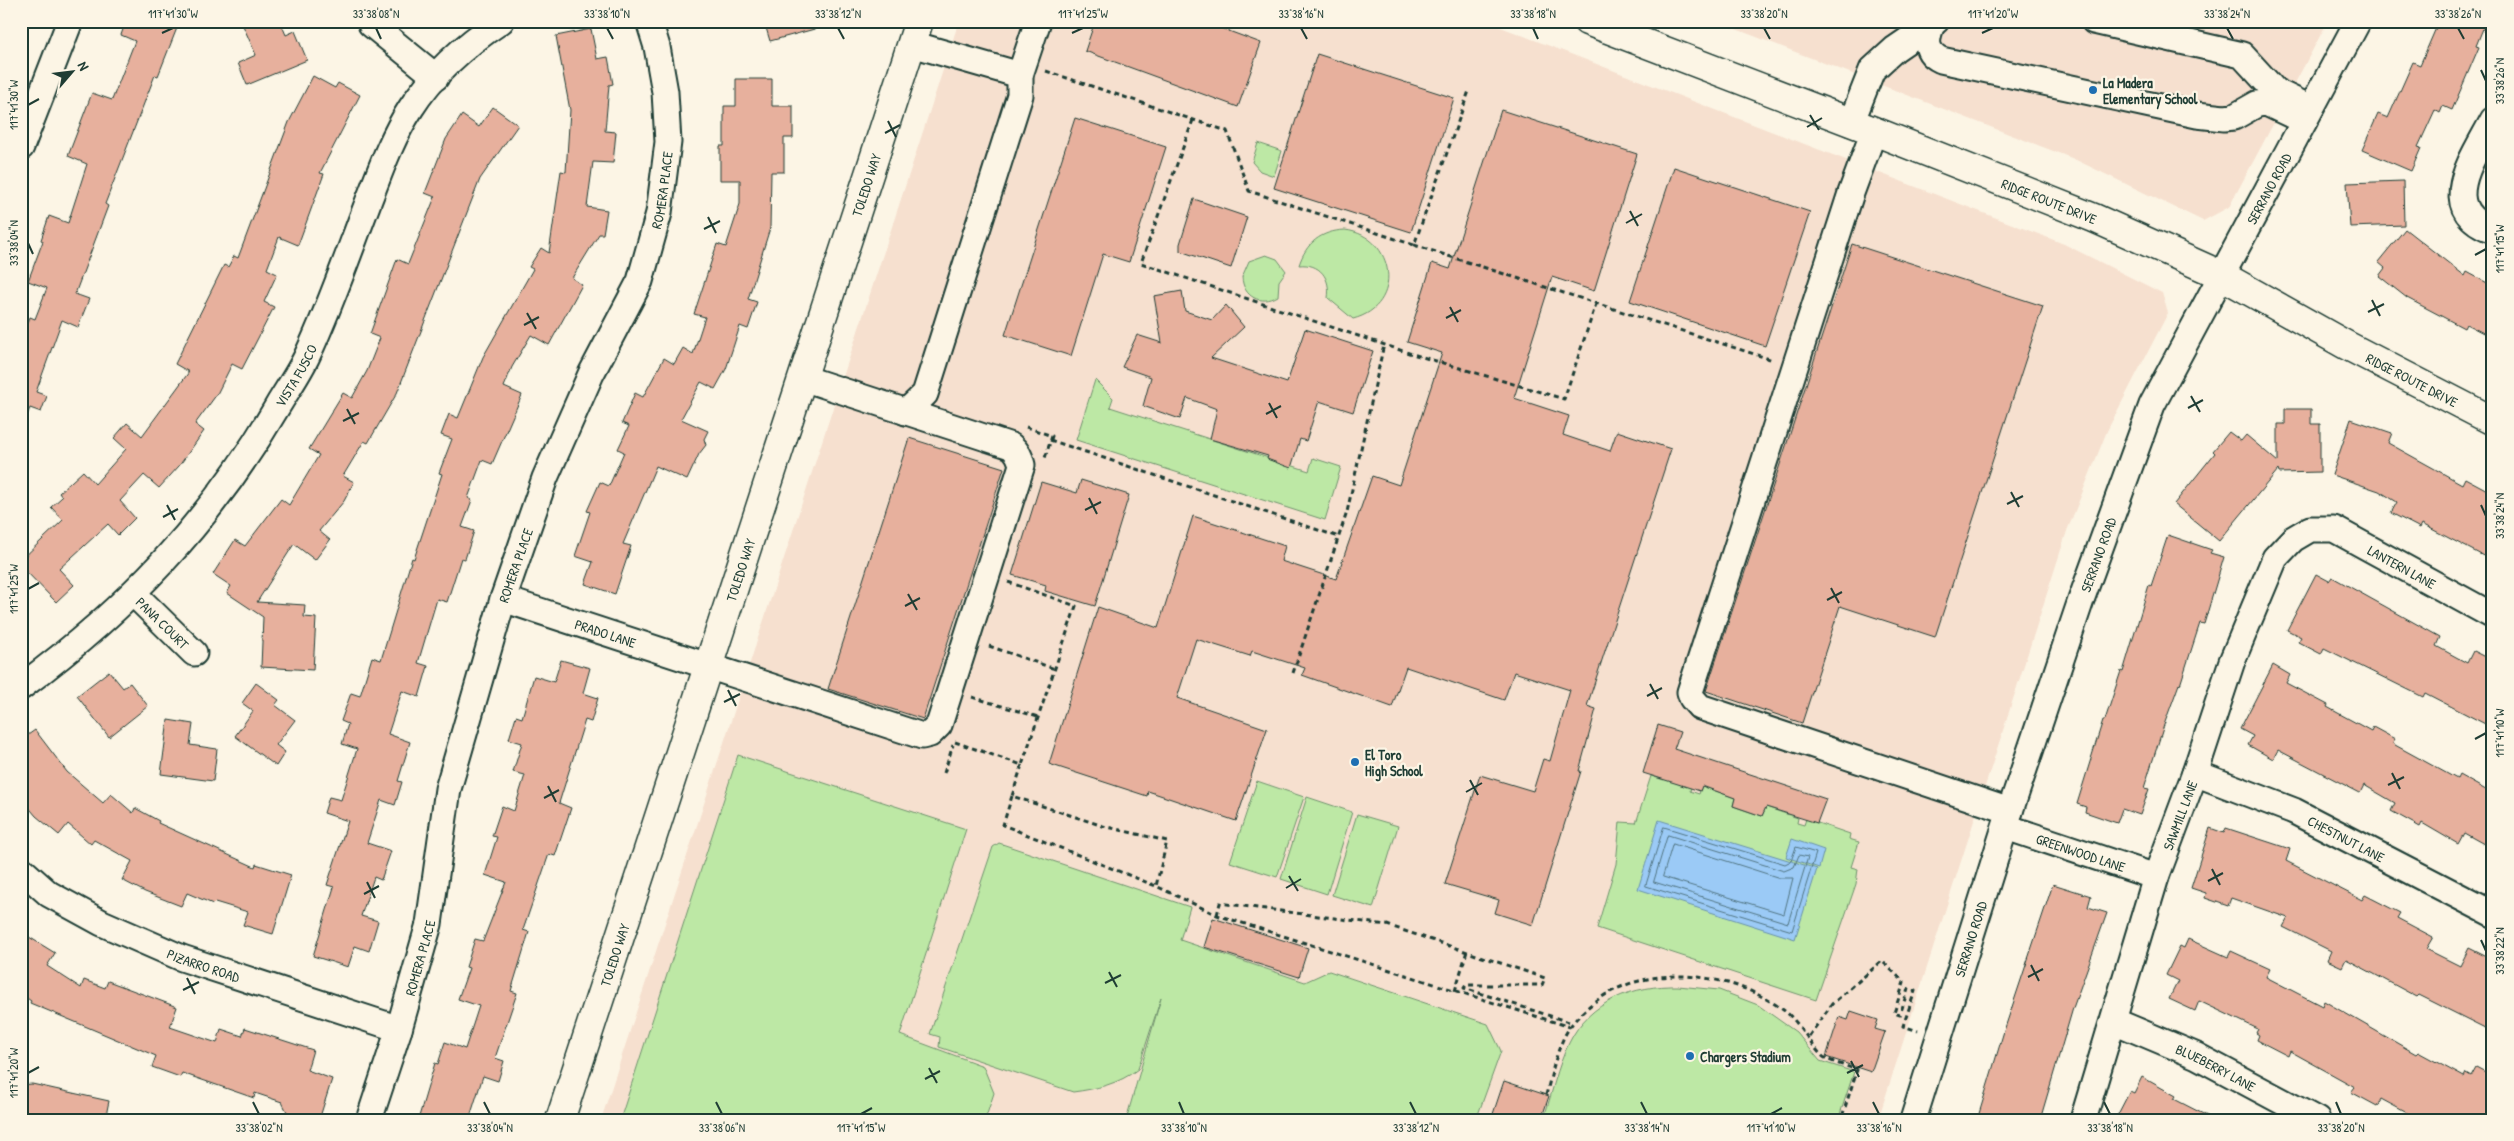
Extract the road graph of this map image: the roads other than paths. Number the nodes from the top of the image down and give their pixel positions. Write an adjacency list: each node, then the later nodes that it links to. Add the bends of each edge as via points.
1 (70, 21): 17 (street)
2 (501, 21): 13 (street, VISTA FUSCO, via 474,39)
3 (649, 21): 25 (street, ROMERA PLACE, via 665,92 668,142 659,213 640,280 591,374 545,478)
4 (1038, 21): 12 (street)
5 (1587, 21): 16 (main road, RIDGE ROUTE DRIVE)
6 (2094, 21): 10 (street)
7 (2358, 21): 14 (street, SERRANO ROAD)
8 (1934, 23): 14 (street, via 1926,40 1929,50 1941,60 2197,115 2234,117 2257,104); 16 (street, GREENWOOD LANE, via 1895,49 1872,70)
9 (371, 24): 13 (street)
10 (2153, 28): 14 (street, via 2242,55 2275,91)
11 (916, 33): 12 (street); 20 (main road, TOLEDO WAY)
12 (1022, 70): 21 (street, via 1020,95 925,394)
13 (436, 77): 24 (street, VISTA FUSCO, via 411,107 392,141 306,356 266,426 196,527)
14 (2308, 115): 19 (street, SERRANO ROAD)
15 (2493, 120): 18 (street, via 2465,174 2461,192 2464,210 2478,224)
16 (1863, 127): 19 (main road, RIDGE ROUTE DRIVE, via 2094,218); 31 (street, GREENWOOD LANE, via 1851,193 1690,692 1700,707)
17 (21, 147)
18 (2493, 230)
19 (2221, 275): 22 (main road, RIDGE ROUTE DRIVE); 31 (street, SERRANO ROAD, via 2152,405 2081,600)
20 (803, 378): 21 (street); 28 (main road, TOLEDO WAY)
21 (906, 412): 28 (street, PRADO LANE, via 1011,446 1018,451 1022,465 939,725 930,734 922,736)
22 (2493, 422)
23 (2310, 529): 26 (street, LANTERN LANE, via 2334,529); 30 (street, SAWMILL LANE, via 2293,538 2275,558 2232,661)
24 (133, 593): 27 (street, PANA COURT); 29 (street, VISTA FUSCO, via 67,653)
25 (503, 599): 28 (street, PRADO LANE); 36 (street, ROMERA PLACE, via 448,790 429,924)
26 (2493, 616)
27 (194, 653)
28 (709, 665): 38 (main road, TOLEDO WAY)
29 (21, 687)
30 (2195, 773): 33 (street, SAWMILL LANE); 34 (street, CHESTNUT LANE, via 2294,811)
31 (2008, 819): 33 (street, GREENWOOD LANE); 39 (street, SERRANO ROAD)
32 (21, 869): 36 (street, PIZARRO ROAD, via 49,894 182,958)
33 (2156, 877): 35 (street, SAWMILL LANE)
34 (2493, 914)
35 (2114, 1020): 40 (street, SAWMILL LANE); 41 (street, BLUEBERRY LANE, via 2197,1056)
36 (399, 1028): 37 (street, ROMERA PLACE)
37 (369, 1120)
38 (560, 1120)
39 (1913, 1120)
40 (2083, 1120)
41 (2317, 1120)

